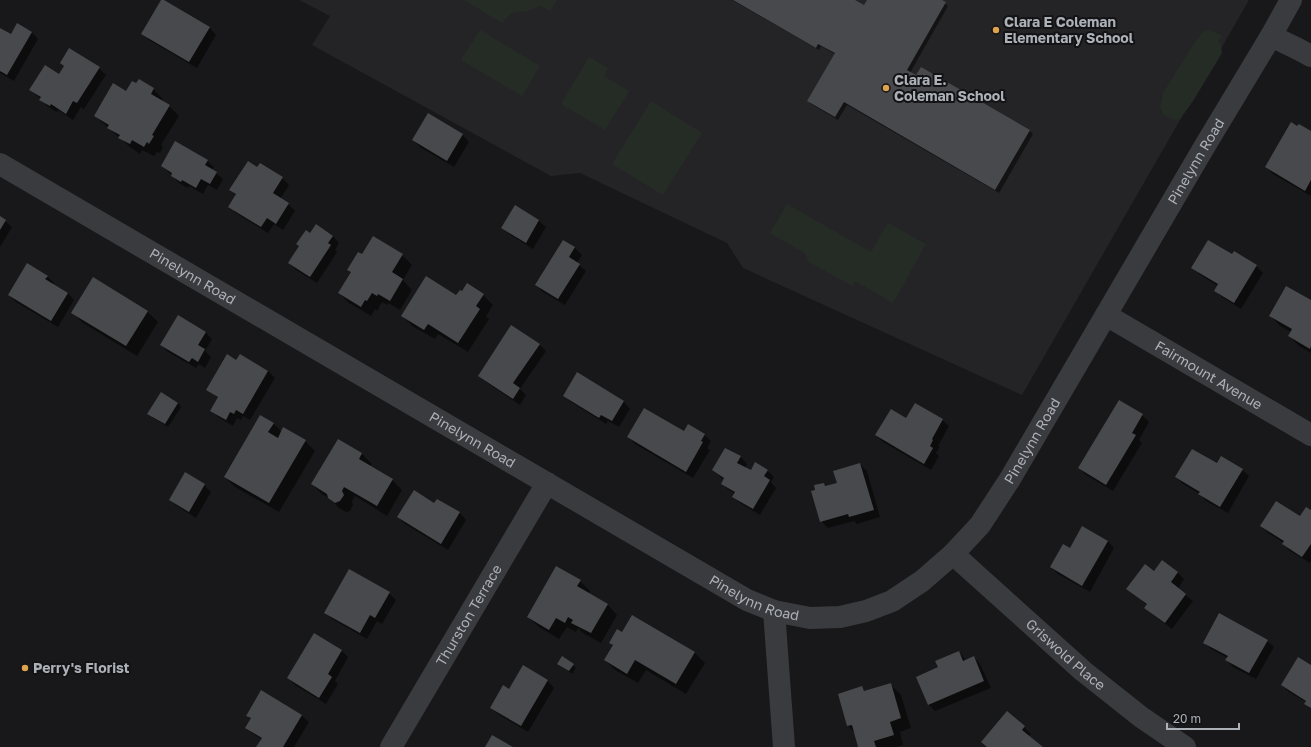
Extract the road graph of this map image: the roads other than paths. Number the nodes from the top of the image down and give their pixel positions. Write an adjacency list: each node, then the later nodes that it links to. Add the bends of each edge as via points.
1 (1291, 0): 2 (street, Pinelynn Road)
2 (1271, 36): 3 (street); 5 (street, Pinelynn Road)
3 (1311, 56)
4 (0, 164): 7 (street, Pinelynn Road)
5 (1106, 315): 6 (street, Fairmount Avenue); 8 (street, Pinelynn Road, via 1010,479 980,525)
6 (1311, 435)
7 (547, 483): 9 (street, Pinelynn Road, via 746,600); 10 (street, Thurston Terrace)
8 (953, 554): 9 (street, Pinelynn Road, via 892,601 866,611 840,617 810,618); 12 (street, Griswold Place, via 1083,671 1141,717)
9 (774, 611): 11 (street)
10 (391, 747)
11 (784, 747)
12 (1185, 747)

